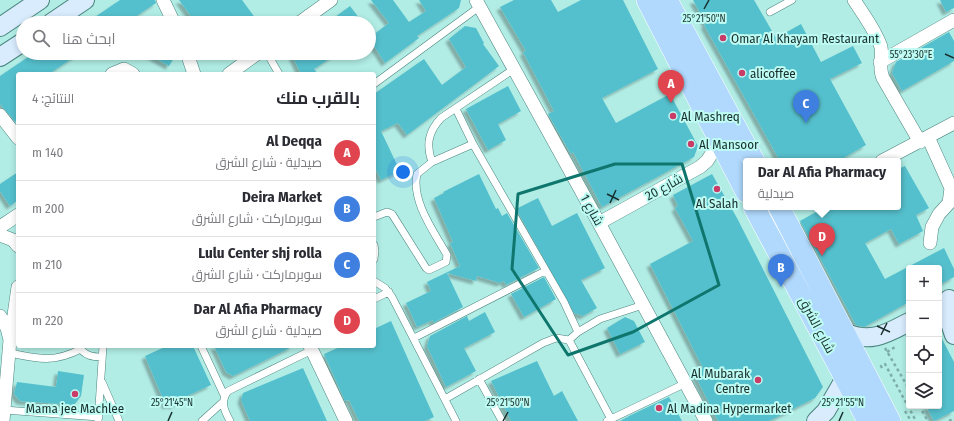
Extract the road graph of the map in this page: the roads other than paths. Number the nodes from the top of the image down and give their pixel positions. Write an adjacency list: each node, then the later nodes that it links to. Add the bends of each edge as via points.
1 (40, 0): 13 (street)
2 (86, 0): 15 (street)
3 (163, 0): 16 (street)
4 (331, 0): 17 (street)
5 (635, 0): 21 (main road, via 655,34)
6 (647, 0): 21 (main road)
7 (667, 0): 21 (main road)
8 (683, 0): 21 (main road)
9 (792, 0): 12 (lane)
10 (854, 0): 26 (street, via 879,42)
11 (477, 3): 27 (street, شارع 1); 33 (lane)
12 (770, 12)
13 (16, 16)
14 (16, 16): 19 (street)
15 (62, 16)
16 (171, 16)
17 (309, 16)
18 (954, 20): 26 (street)
19 (0, 27)
20 (16, 47): 22 (street)
21 (682, 47): 39 (main road); 41 (main road)
22 (0, 57)
23 (189, 60): 30 (street)
24 (248, 60): 31 (street)
25 (271, 60): 32 (lane)
26 (880, 62): 38 (street, via 880,73)
27 (514, 68): 34 (lane); 49 (street, شارع 1)
28 (117, 72): 29 (street, via 124,69)
29 (129, 72)
30 (193, 72)
31 (232, 72)
32 (278, 72)
33 (376, 82)
34 (456, 109): 40 (lane); 43 (lane, via 440,118 430,134 428,144)
35 (0, 114): 37 (street)
36 (954, 123): 38 (street)
37 (16, 135)
38 (924, 139): 42 (street); 52 (street, via 952,188 949,203 932,227)
39 (719, 142): 44 (main road); 49 (street, شارع 20, via 700,167)
40 (473, 144): 43 (lane); 54 (lane)
41 (752, 158)
42 (888, 158)
43 (432, 162): 48 (lane, via 417,174 416,192 446,255 446,262 429,270 392,214 387,212)
44 (743, 186)
45 (756, 210): 74 (main road, شارع الشرق)
46 (784, 210): 64 (main road, شارع الشرق)
47 (16, 216): 50 (street)
48 (376, 217)
49 (599, 223): 60 (street, شارع 1)
50 (0, 227)
51 (0, 234): 53 (street)
52 (930, 243)
53 (16, 244)
54 (544, 271): 63 (lane, via 564,302); 66 (lane)
55 (376, 282): 56 (lane)
56 (389, 292): 57 (lane); 66 (lane)
57 (376, 298)
58 (16, 299): 72 (street)
59 (948, 300): 65 (street, via 948,317)
60 (643, 305): 63 (lane, via 600,319); 77 (street, شارع 1)
61 (0, 316): 72 (street, via 7,328)
62 (906, 323): 64 (street, via 878,336 864,339)
63 (578, 332): 67 (lane)
64 (844, 332): 80 (main road, شارع الشرق)
65 (954, 334)
66 (414, 338): 79 (lane)
67 (569, 340): 75 (lane, via 549,340); 83 (lane)
68 (80, 348): 72 (lane, via 68,356 54,359 40,360); 73 (lane, via 87,355)
69 (103, 348): 73 (lane)
70 (202, 348): 78 (lane)
71 (311, 348): 78 (lane, via 234,388); 88 (street)
72 (7, 355): 81 (street)
73 (102, 357): 76 (lane)
74 (845, 378): 84 (street); 92 (main road, شارع الشرق)
75 (479, 379): 79 (lane); 90 (lane)
76 (101, 380): 82 (lane); 85 (lane)
77 (686, 383): 83 (lane); 91 (street, شارع 1)
78 (224, 399): 86 (lane); 87 (lane, via 223,408)
79 (445, 399): 89 (lane)
80 (897, 414)
81 (3, 415): 82 (lane)
82 (98, 419)
83 (609, 420)
84 (821, 420)
85 (119, 421)
86 (202, 421)
87 (230, 421)
88 (346, 421)
89 (456, 421)
90 (502, 421)
91 (706, 421)
92 (868, 421)

